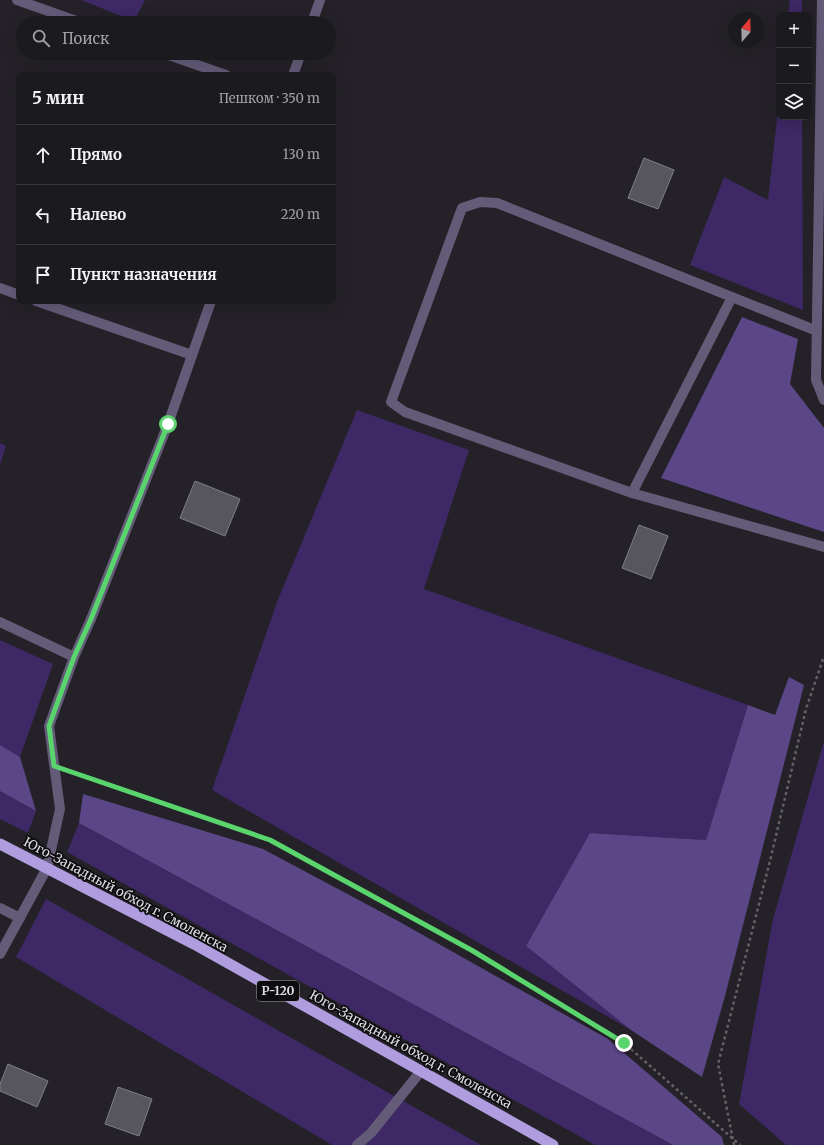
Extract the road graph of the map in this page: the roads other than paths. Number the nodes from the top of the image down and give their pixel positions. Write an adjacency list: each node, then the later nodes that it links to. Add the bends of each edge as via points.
1 (17, 0): 4 (street)
2 (320, 0): 5 (street)
3 (822, 0): 15 (street)
4 (62, 16)
5 (314, 16)
6 (183, 60): 8 (street)
7 (298, 60): 9 (street)
8 (217, 72)
9 (294, 72)
10 (0, 288): 11 (street)
11 (16, 294)
12 (732, 297): 15 (street); 18 (street); 18 (street, via 497,203 480,202 462,208 391,402 405,412)
13 (45, 304): 16 (street)
14 (210, 304): 16 (street)
15 (817, 331): 17 (street, via 816,380)
16 (192, 355): 21 (street, via 168,424)
17 (824, 400)
18 (632, 493): 19 (street)
19 (824, 547)
20 (0, 622): 21 (street)
21 (74, 657): 23 (street, via 49,726 60,809)
22 (0, 844): 23 (highway, Юго-Западный обход г. Смоленска / Р-120)
23 (47, 868): 25 (street); 27 (highway, Юго-Западный обход г. Смоленска / Р-120, via 194,944)
24 (0, 908): 25 (street)
25 (20, 918): 26 (street)
26 (0, 954)
27 (421, 1071): 28 (street, via 371,1133); 29 (highway, Юго-Западный обход г. Смоленска / Р-120)
28 (357, 1145)
29 (553, 1145)

